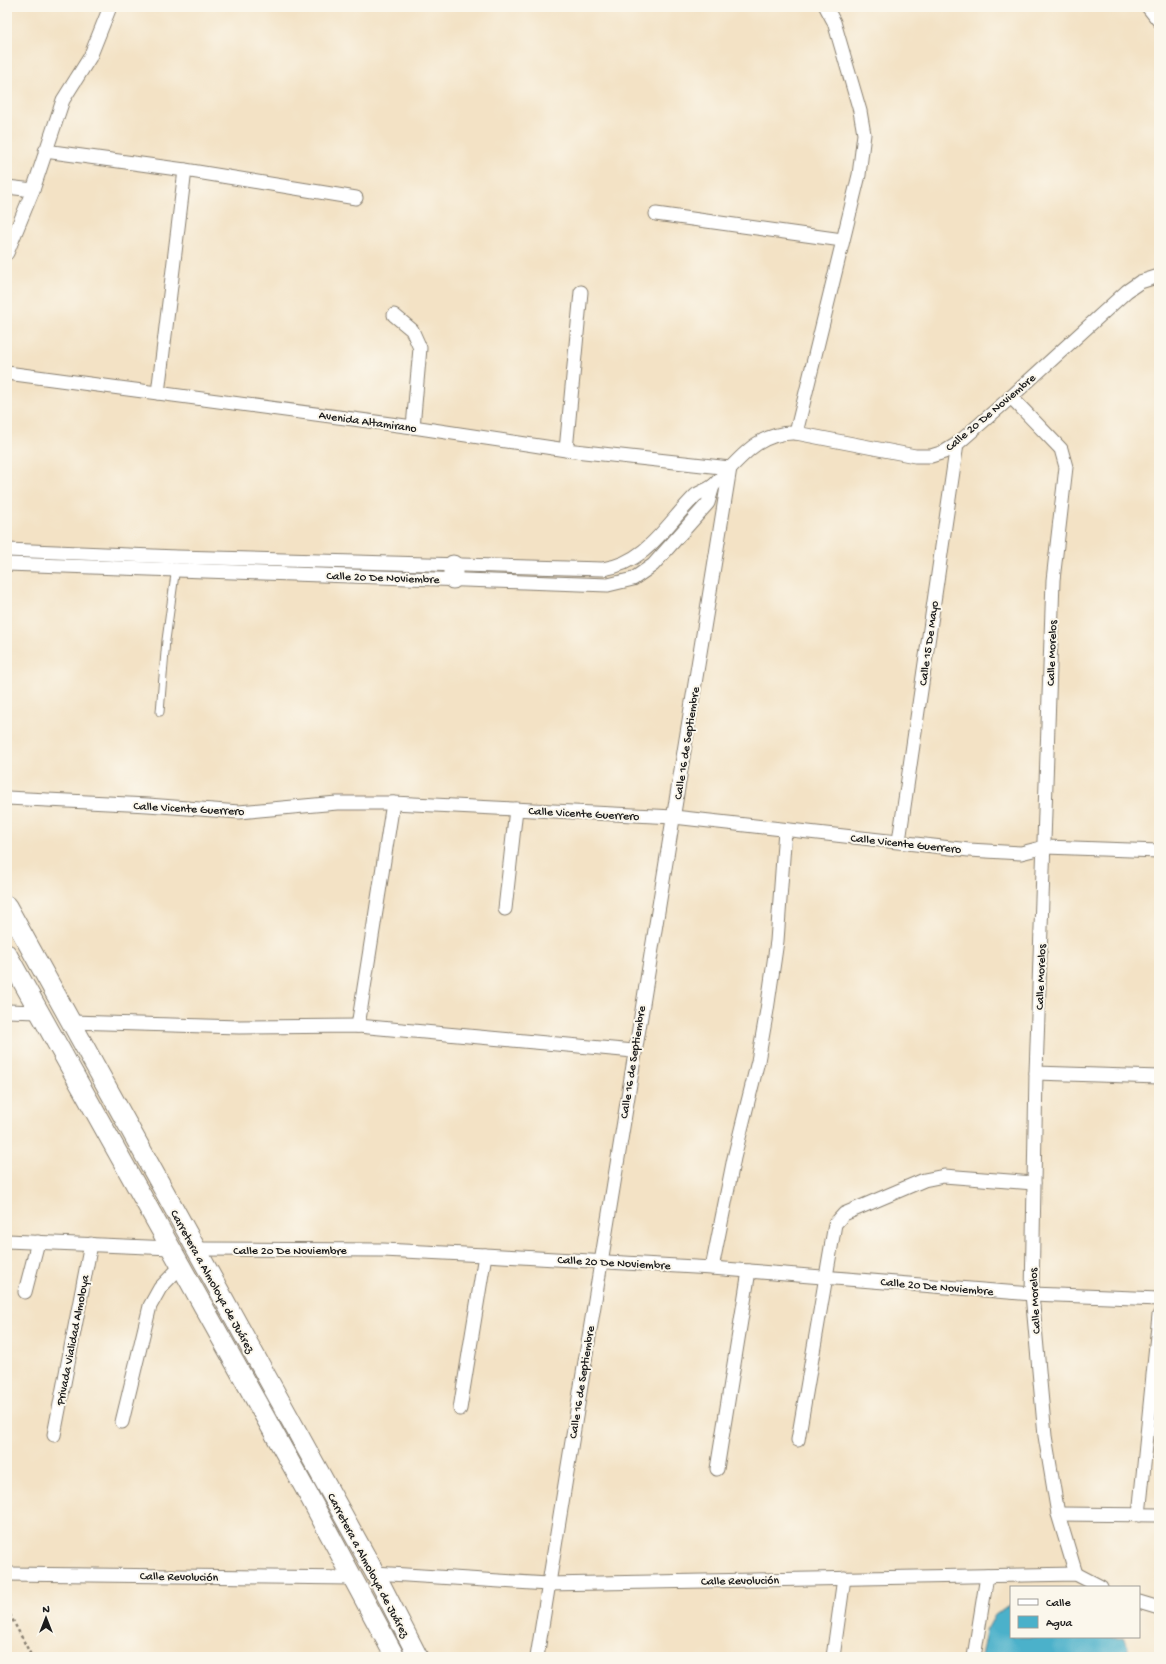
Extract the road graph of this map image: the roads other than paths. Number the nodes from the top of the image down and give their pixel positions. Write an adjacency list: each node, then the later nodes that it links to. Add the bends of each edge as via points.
1 (110, 7): 5 (street, via 90,57 63,100)
2 (826, 7): 11 (street, via 834,22 860,111 864,134 859,175)
3 (1148, 7): 4 (street)
4 (1159, 21)
5 (45, 151): 6 (street); 8 (street)
6 (185, 170): 9 (street); 17 (street)
7 (7, 187): 8 (street)
8 (33, 190): 12 (street)
9 (356, 198)
10 (656, 214): 11 (street)
11 (842, 240): 20 (street)
12 (7, 253)
13 (1159, 276): 18 (street, Calle 20 De Noviembre, via 1140,282 1127,291)
14 (581, 292): 22 (street)
15 (394, 315): 19 (street, via 412,330 420,348)
16 (7, 373): 17 (street, Avenida Altamirano)
17 (158, 394): 19 (street, Avenida Altamirano)
18 (1011, 398): 21 (street, Calle 20 De Noviembre); 36 (street, Calle Morelos, via 1061,449 1066,467 1054,580)
19 (412, 427): 22 (street, Avenida Altamirano)
20 (796, 433): 21 (street, Calle 20 De Noviembre, via 922,457 944,452); 23 (street, Calle 20 De Noviembre, via 764,439)
21 (957, 444): 35 (street, Calle 15 De Mayo)
22 (566, 450): 23 (street, Avenida Altamirano)
23 (730, 468): 28 (street, Calle 20 De Noviembre, via 713,486 698,494 643,553 617,567); 33 (street, Calle 16 de Septiembre)
24 (7, 550): 25 (street, Calle 20 De Noviembre)
25 (178, 557): 27 (lane); 28 (street, Calle 20 De Noviembre)
26 (7, 564): 27 (street, Calle 20 De Noviembre)
27 (176, 570): 28 (street, Calle 20 De Noviembre); 29 (lane, via 166,640)
28 (453, 572)
29 (160, 712)
30 (7, 798): 31 (street, Calle Vicente Guerrero, via 239,812 336,803)
31 (393, 803): 32 (street, Calle Vicente Guerrero); 44 (street)
32 (516, 809): 33 (street, Calle Vicente Guerrero); 39 (street)
33 (674, 817): 34 (street, Calle Vicente Guerrero); 45 (street, Calle 16 de Septiembre)
34 (785, 830): 35 (street, Calle Vicente Guerrero); 57 (street, via 777,940 766,1018)
35 (899, 841): 36 (street, Calle Vicente Guerrero, via 970,850 1021,853)
36 (1044, 847): 37 (street, Calle Vicente Guerrero); 46 (street, Calle Morelos)
37 (1159, 851)
38 (7, 906): 43 (main road, Carretera a Almoloya de Juárez)
39 (505, 910)
40 (7, 954): 42 (main road, Carretera a Almoloya de Juárez)
41 (7, 1011): 42 (street)
42 (39, 1012): 52 (main road, Carretera a Almoloya de Juárez)
43 (72, 1022): 44 (street); 53 (main road, Carretera a Almoloya de Juárez)
44 (358, 1026): 45 (street)
45 (634, 1051): 55 (street, Calle 16 de Septiembre)
46 (1036, 1073): 47 (street); 48 (street, Calle Morelos)
47 (1159, 1077)
48 (1034, 1183): 59 (street, via 944,1176 924,1180 844,1214 835,1224); 61 (street, Calle Morelos)
49 (7, 1241): 50 (street)
50 (38, 1242): 51 (street); 60 (street)
51 (91, 1244): 52 (street); 68 (street, Privada Vialidad Almoloya)
52 (171, 1248): 56 (main road, Carretera a Almoloya de Juárez)
53 (195, 1249): 54 (street, Calle 20 De Noviembre, via 383,1250); 64 (main road, Carretera a Almoloya de Juárez)
54 (485, 1255): 55 (street, Calle 20 De Noviembre); 65 (street)
55 (600, 1262): 57 (street, Calle 20 De Noviembre); 80 (street, Calle 16 de Septiembre)
56 (181, 1266): 66 (main road, Carretera a Almoloya de Juárez); 67 (street, via 160,1288 150,1306)
57 (712, 1268): 58 (street, Calle 20 De Noviembre)
58 (749, 1271): 59 (street, Calle 20 De Noviembre); 70 (street)
59 (827, 1277): 61 (street, Calle 20 De Noviembre); 69 (street)
60 (26, 1292)
61 (1032, 1294): 62 (street, Calle 20 De Noviembre); 71 (street, Calle Morelos, via 1044,1436)
62 (1159, 1299)
63 (1159, 1315): 72 (street)
64 (283, 1406): 66 (main road); 74 (main road, Carretera a Almoloya de Juárez)
65 (460, 1409)
66 (265, 1416): 78 (main road, Carretera a Almoloya de Juárez)
67 (122, 1422)
68 (54, 1435)
69 (798, 1440)
70 (717, 1470)
71 (1058, 1514): 72 (street); 76 (street, Calle Morelos)
72 (1139, 1515): 73 (street)
73 (1159, 1515)
74 (375, 1573): 80 (street, Calle Revolución); 85 (main road, Carretera a Almoloya de Juárez)
75 (7, 1574): 78 (street, Calle Revolución)
76 (1076, 1574): 77 (street, Calle Revolución); 81 (street, Calle Revolución)
77 (987, 1576): 79 (street, Calle Revolución); 88 (street)
78 (352, 1578): 84 (main road, Carretera a Almoloya de Juárez)
79 (844, 1578): 80 (street, Calle Revolución); 87 (street)
80 (548, 1584): 86 (street, Calle 16 de Septiembre)
81 (1099, 1586)
82 (1140, 1602): 83 (street)
83 (1159, 1608)
84 (395, 1657)
85 (418, 1657)
86 (537, 1657)
87 (833, 1657)
88 (974, 1657)

